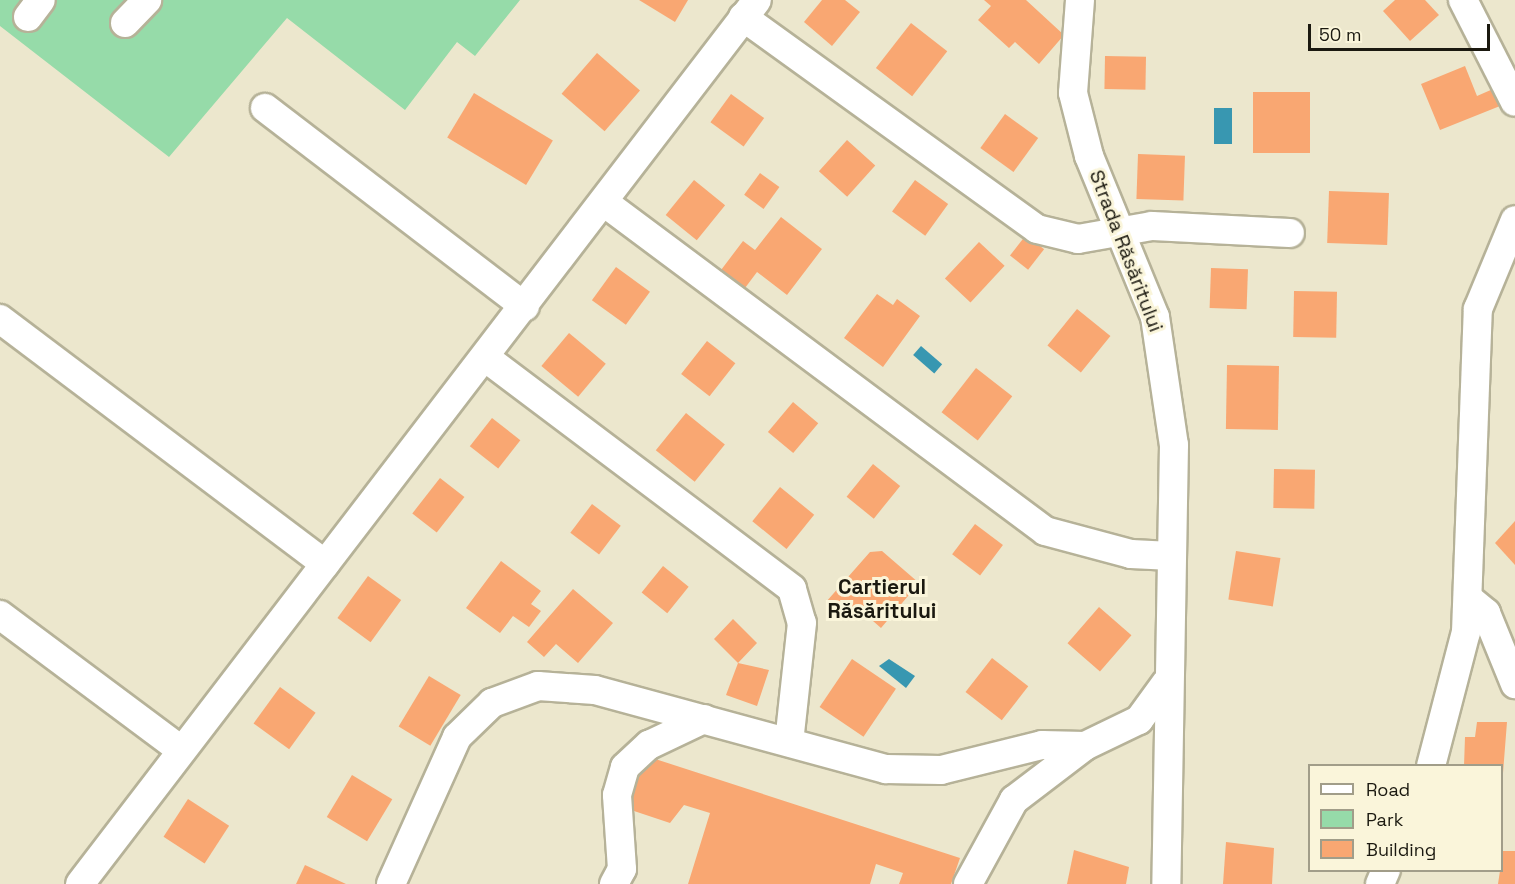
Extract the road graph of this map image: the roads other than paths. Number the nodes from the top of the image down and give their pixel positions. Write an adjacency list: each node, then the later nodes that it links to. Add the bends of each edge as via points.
1 (147, 0): 5 (street)
2 (1080, 0): 10 (street, Strada Răsăritului, via 1073,93 1089,156)
3 (1463, 0): 6 (street)
4 (750, 9): 8 (street); 10 (street, via 1037,229 1078,239)
5 (125, 23)
6 (1515, 102)
7 (265, 108): 12 (street)
8 (605, 203): 12 (street); 15 (street, via 1044,531 1131,554)
9 (1515, 220): 17 (street, via 1478,309)
10 (1120, 233): 11 (street, via 1152,226); 15 (street, Strada Răsăritului, via 1155,317 1165,356 1174,445)
11 (1290, 233)
12 (525, 308): 14 (street)
13 (0, 319): 16 (street)
14 (486, 358): 16 (street); 22 (street, via 792,590 802,623)
15 (1172, 556): 19 (street, Strada Răsăritului)
16 (325, 564): 24 (street)
17 (1469, 599): 20 (street, via 1486,613); 25 (street, via 1461,663)
18 (0, 615): 24 (street)
19 (1166, 683): 23 (street, via 1139,720); 30 (street, Strada Răsăritului)
20 (1515, 684)
21 (704, 719): 22 (street); 27 (street, via 595,690 538,686 492,703 457,738); 28 (street, via 649,745 625,767 617,795 622,869)
22 (789, 742): 23 (street, via 897,770 941,770 1042,745)
23 (1085, 746): 29 (street, via 1014,800)
24 (181, 750): 26 (street)
25 (1431, 764)
26 (80, 884)
27 (391, 884)
28 (615, 884)
29 (968, 884)
30 (1166, 884)

